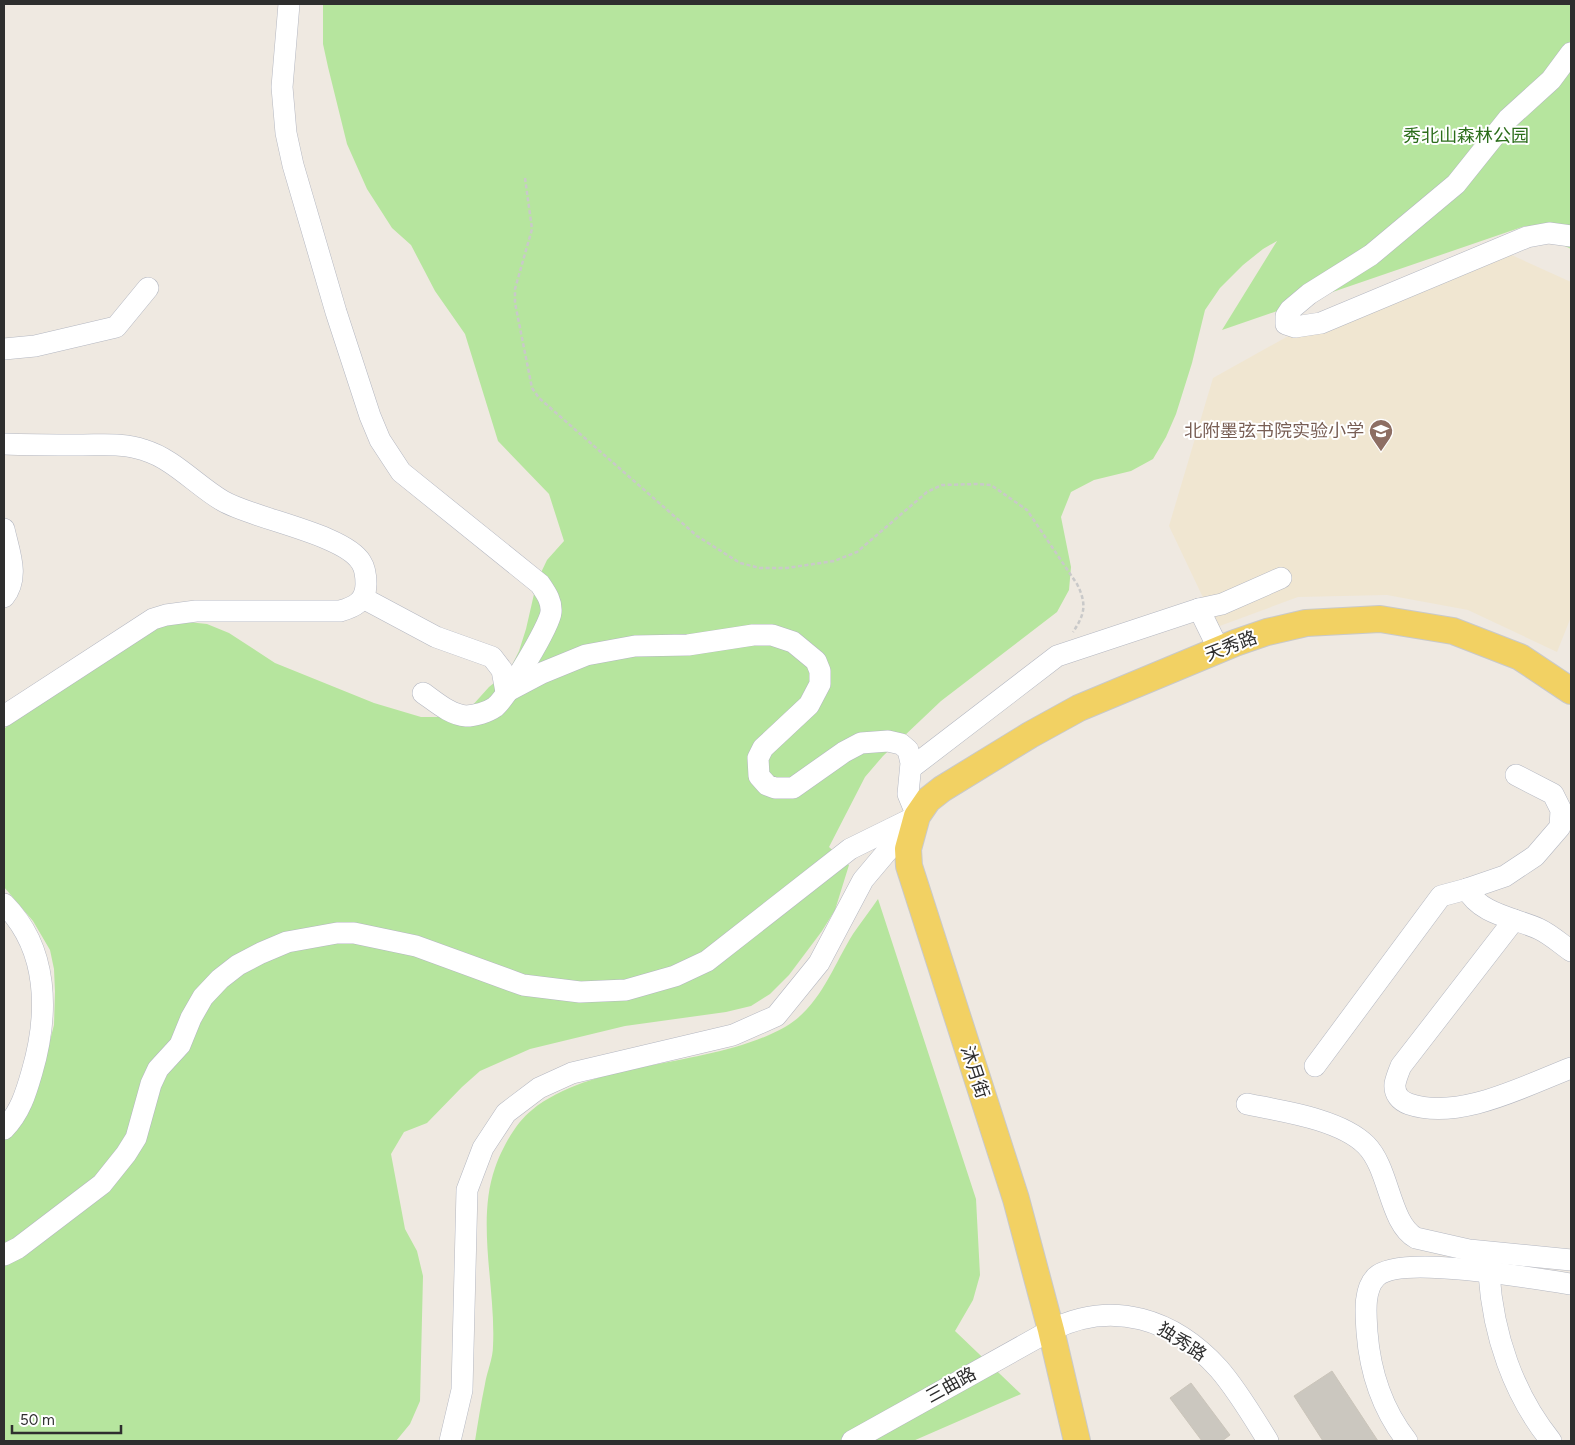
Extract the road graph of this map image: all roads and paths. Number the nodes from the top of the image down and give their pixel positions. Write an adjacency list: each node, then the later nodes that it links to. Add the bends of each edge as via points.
1 (289, 4): 17 (street, via 282,87 286,133 336,312 380,440 401,472 547,593 551,606 548,625)
2 (1571, 53): 4 (street, via 1551,80 1508,119 1456,184 1372,255 1309,294 1286,316 1286,324 1296,327 1321,323 1527,237)
3 (526, 178): 14 (path, via 532,229 515,289 515,303 532,388 559,418 709,546 740,563 760,568 787,568 834,561 856,552 927,492 942,485 991,486 1027,510 1083,596 1081,620)
4 (1571, 236)
5 (148, 288): 6 (street, via 116,327 35,346)
6 (4, 349)
7 (4, 444): 11 (street, via 123,445 145,450 170,463 223,501 337,544 352,553 361,561 364,571 366,590)
8 (4, 529): 10 (street, via 13,565 13,578)
9 (1282, 578): 12 (street, via 1222,604)
10 (4, 596)
11 (363, 598): 17 (street, via 436,637 492,657 502,670); 18 (street, via 358,604 340,611 196,611 166,615 138,628)
12 (1199, 609): 13 (street); 14 (street)
13 (1219, 650): 15 (main road, 天秀路, via 1267,632 1306,624 1388,620 1453,631 1489,642 1520,656); 21 (main road, 天秀路, via 1079,708 942,789 928,800)
14 (1057, 656): 19 (street)
15 (1571, 691)
16 (423, 692): 17 (street, via 448,710 465,716 490,710)
17 (506, 692): 19 (street, via 586,655 635,646 688,645 753,634 772,635 793,642 816,661 820,684 809,705 764,748 758,758 759,776 767,785 784,790 793,788 844,752 861,743 877,741 901,744 908,750)
18 (4, 716)
19 (911, 768): 21 (street, via 908,794)
20 (1516, 775): 22 (street, via 1553,794 1561,810 1560,827 1534,856 1505,876)
21 (917, 816): 30 (street, via 850,849 706,962 675,976 626,990 580,992 524,985 416,946 354,933 287,942 260,953 238,965 203,997 180,1045 158,1069 136,1138 102,1184 25,1243); 34 (main road, 沐月街, via 908,849 909,866 1016,1199); 35 (street, via 863,880 819,963 776,1016 734,1035 572,1073 539,1088 506,1113 483,1148 468,1190 462,1390)
22 (1467, 889): 24 (street, via 1472,900); 26 (street, via 1441,896)
23 (4, 904): 29 (street, via 32,944 44,1001 36,1060 27,1090 19,1109)
24 (1514, 920): 25 (street, via 1540,929); 27 (street, via 1401,1066 1395,1085 1398,1097 1402,1102 1421,1108 1447,1110 1484,1101)
25 (1571, 951)
26 (1315, 1066)
27 (1571, 1068)
28 (1247, 1104): 31 (street, via 1318,1120 1361,1140 1380,1164 1402,1222 1410,1235 1416,1238 1469,1250)
29 (4, 1129)
30 (4, 1255)
31 (1571, 1260)
32 (1489, 1274): 33 (street); 39 (street, via 1407,1266 1385,1270 1371,1285 1366,1319 1372,1366 1385,1406); 40 (street, via 1496,1328 1510,1372 1528,1408)
33 (1571, 1284)
34 (1051, 1330): 36 (street, 三曲路); 37 (main road); 38 (street, 独秀路, via 1067,1322 1102,1314 1137,1317 1173,1332 1219,1369)
35 (450, 1441)
36 (852, 1441)
37 (1077, 1441)
38 (1268, 1441)
39 (1407, 1441)
40 (1551, 1441)

